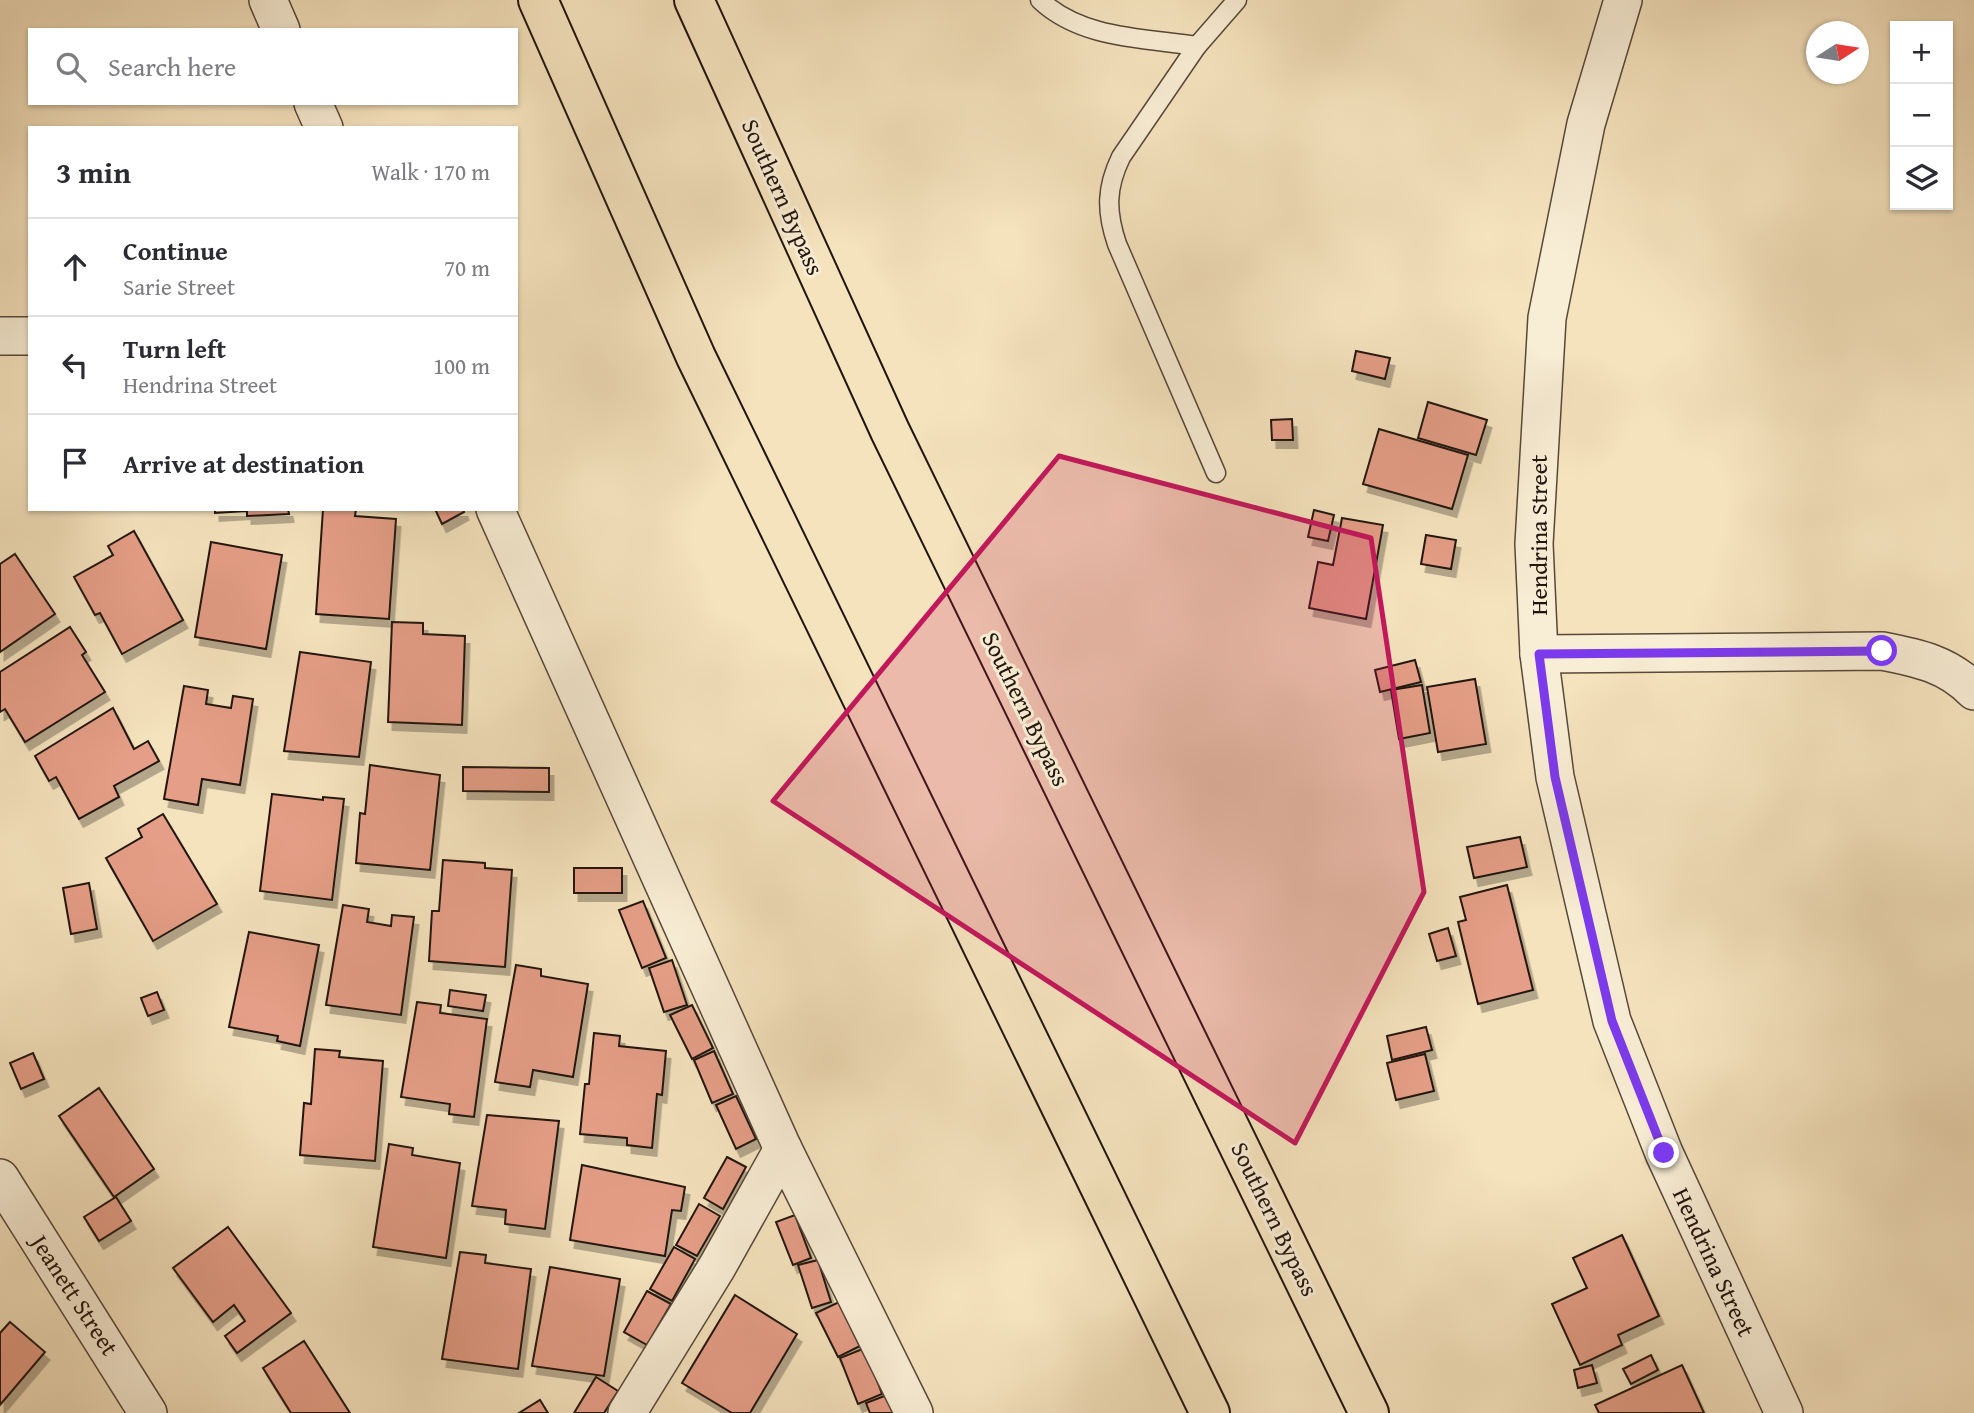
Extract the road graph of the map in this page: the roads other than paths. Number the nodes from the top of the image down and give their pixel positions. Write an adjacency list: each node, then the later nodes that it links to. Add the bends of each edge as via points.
1 (268, 0): 7 (street)
2 (538, 0): 22 (highway, via 696,357)
3 (694, 0): 23 (highway, Southern Bypass, via 890,431)
4 (1040, 0): 8 (lane, via 1061,17 1098,31)
5 (1237, 0): 8 (lane)
6 (1623, 0): 15 (street, Hendrina Street, via 1586,124 1547,318 1534,544)
7 (280, 28)
8 (1198, 47): 13 (lane, via 1131,138 1112,175 1107,204 1117,244)
9 (314, 105): 10 (street)
10 (323, 126)
11 (0, 336): 12 (street)
12 (28, 336)
13 (1216, 474)
14 (496, 511): 17 (street)
15 (1539, 654): 16 (street, via 1882,651 1946,668); 24 (street, Hendrina Street, via 1555,777 1612,1021 1664,1153)
16 (1974, 691)
17 (783, 1149): 20 (street); 21 (street)
18 (0, 1178): 19 (street, Jeanett Street)
19 (148, 1413)
20 (626, 1413)
21 (914, 1413)
22 (1210, 1413)
23 (1369, 1413)
24 (1784, 1413)

